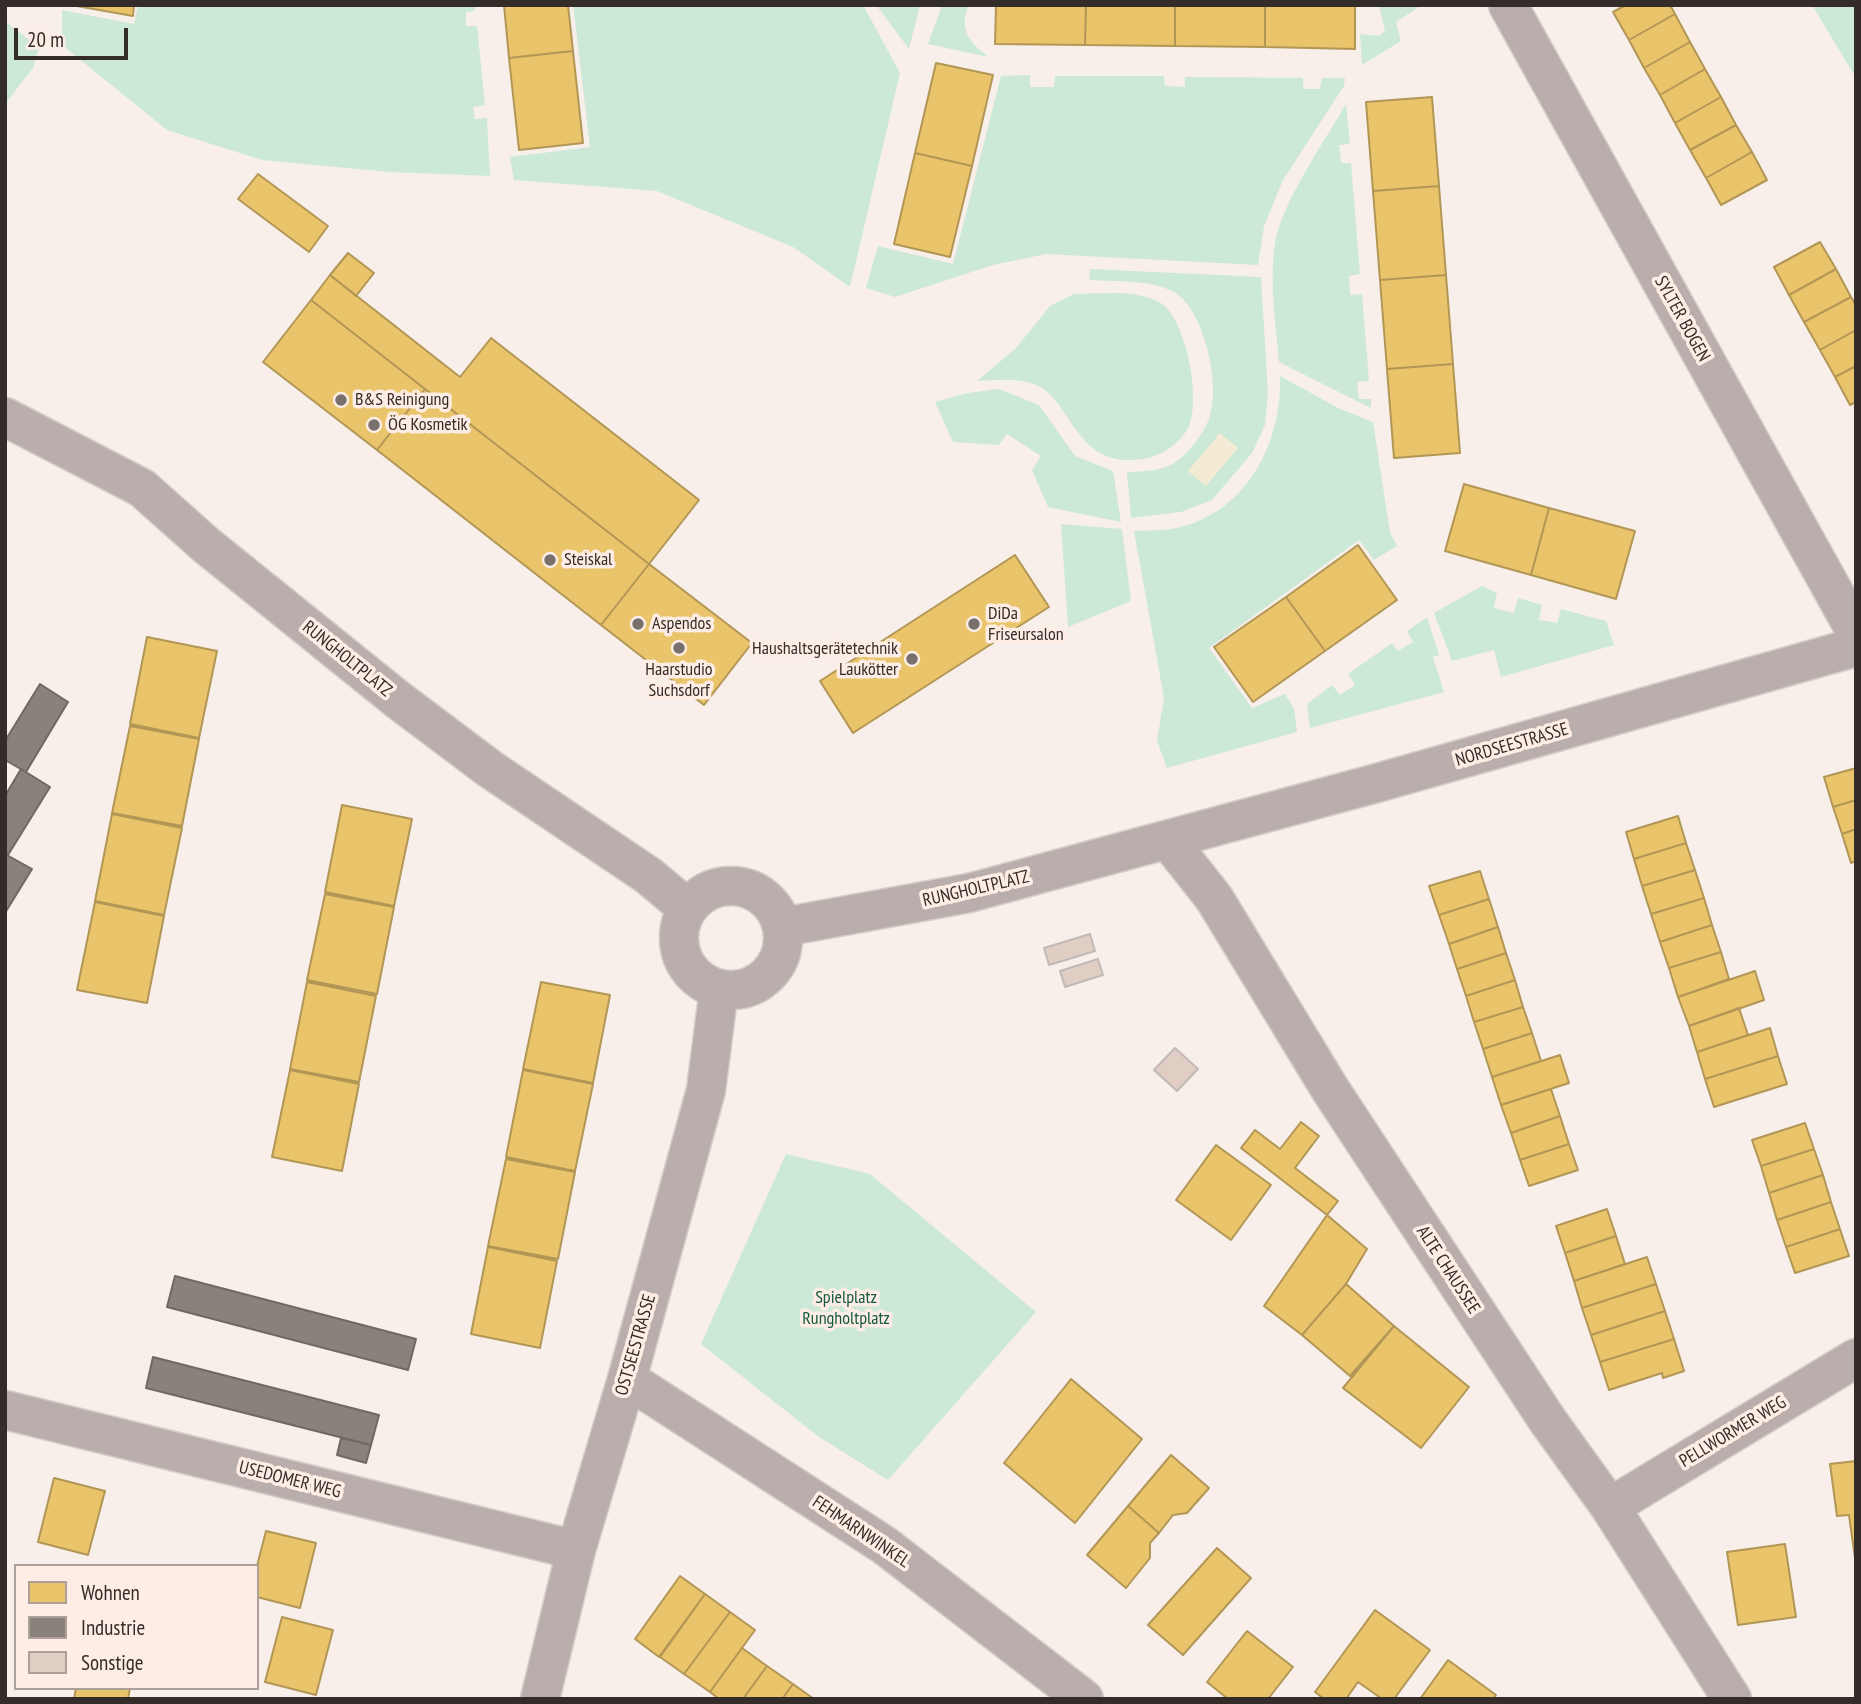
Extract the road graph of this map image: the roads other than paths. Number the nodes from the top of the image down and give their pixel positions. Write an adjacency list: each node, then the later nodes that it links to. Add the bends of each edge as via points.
1 (1508, 5): 3 (street, SYLTER BOGEN)
2 (5, 416): 6 (street, RUNGHOLTPLATZ, via 142,488 397,699 490,769 649,876)
3 (1856, 632)
4 (1856, 647): 5 (street, NORDSEESTRASSE)
5 (1168, 840): 7 (street, RUNGHOLTPLATZ, via 969,893); 12 (street, ALTE CHAUSSEE, via 1214,898 1330,1089 1548,1421)
6 (687, 908): 7 (street, via 705,891 732,885 757,891 773,905); 8 (street, via 678,933 680,956 697,978)
7 (783, 927): 8 (street, via 782,950 774,968 760,982 740,990)
8 (719, 989): 10 (street, OSTSEESTRASSE, via 706,1090)
9 (1856, 1357): 12 (street, PELLWORMER WEG)
10 (627, 1379): 13 (street, OSTSEESTRASSE); 15 (street, FEHMARNWINKEL, via 884,1545)
11 (5, 1410): 13 (street, USEDOMER WEG)
12 (1610, 1507): 16 (street, ALTE CHAUSSEE)
13 (576, 1550): 14 (street, OSTSEESTRASSE)
14 (540, 1699)
15 (1084, 1699)
16 (1732, 1699)

